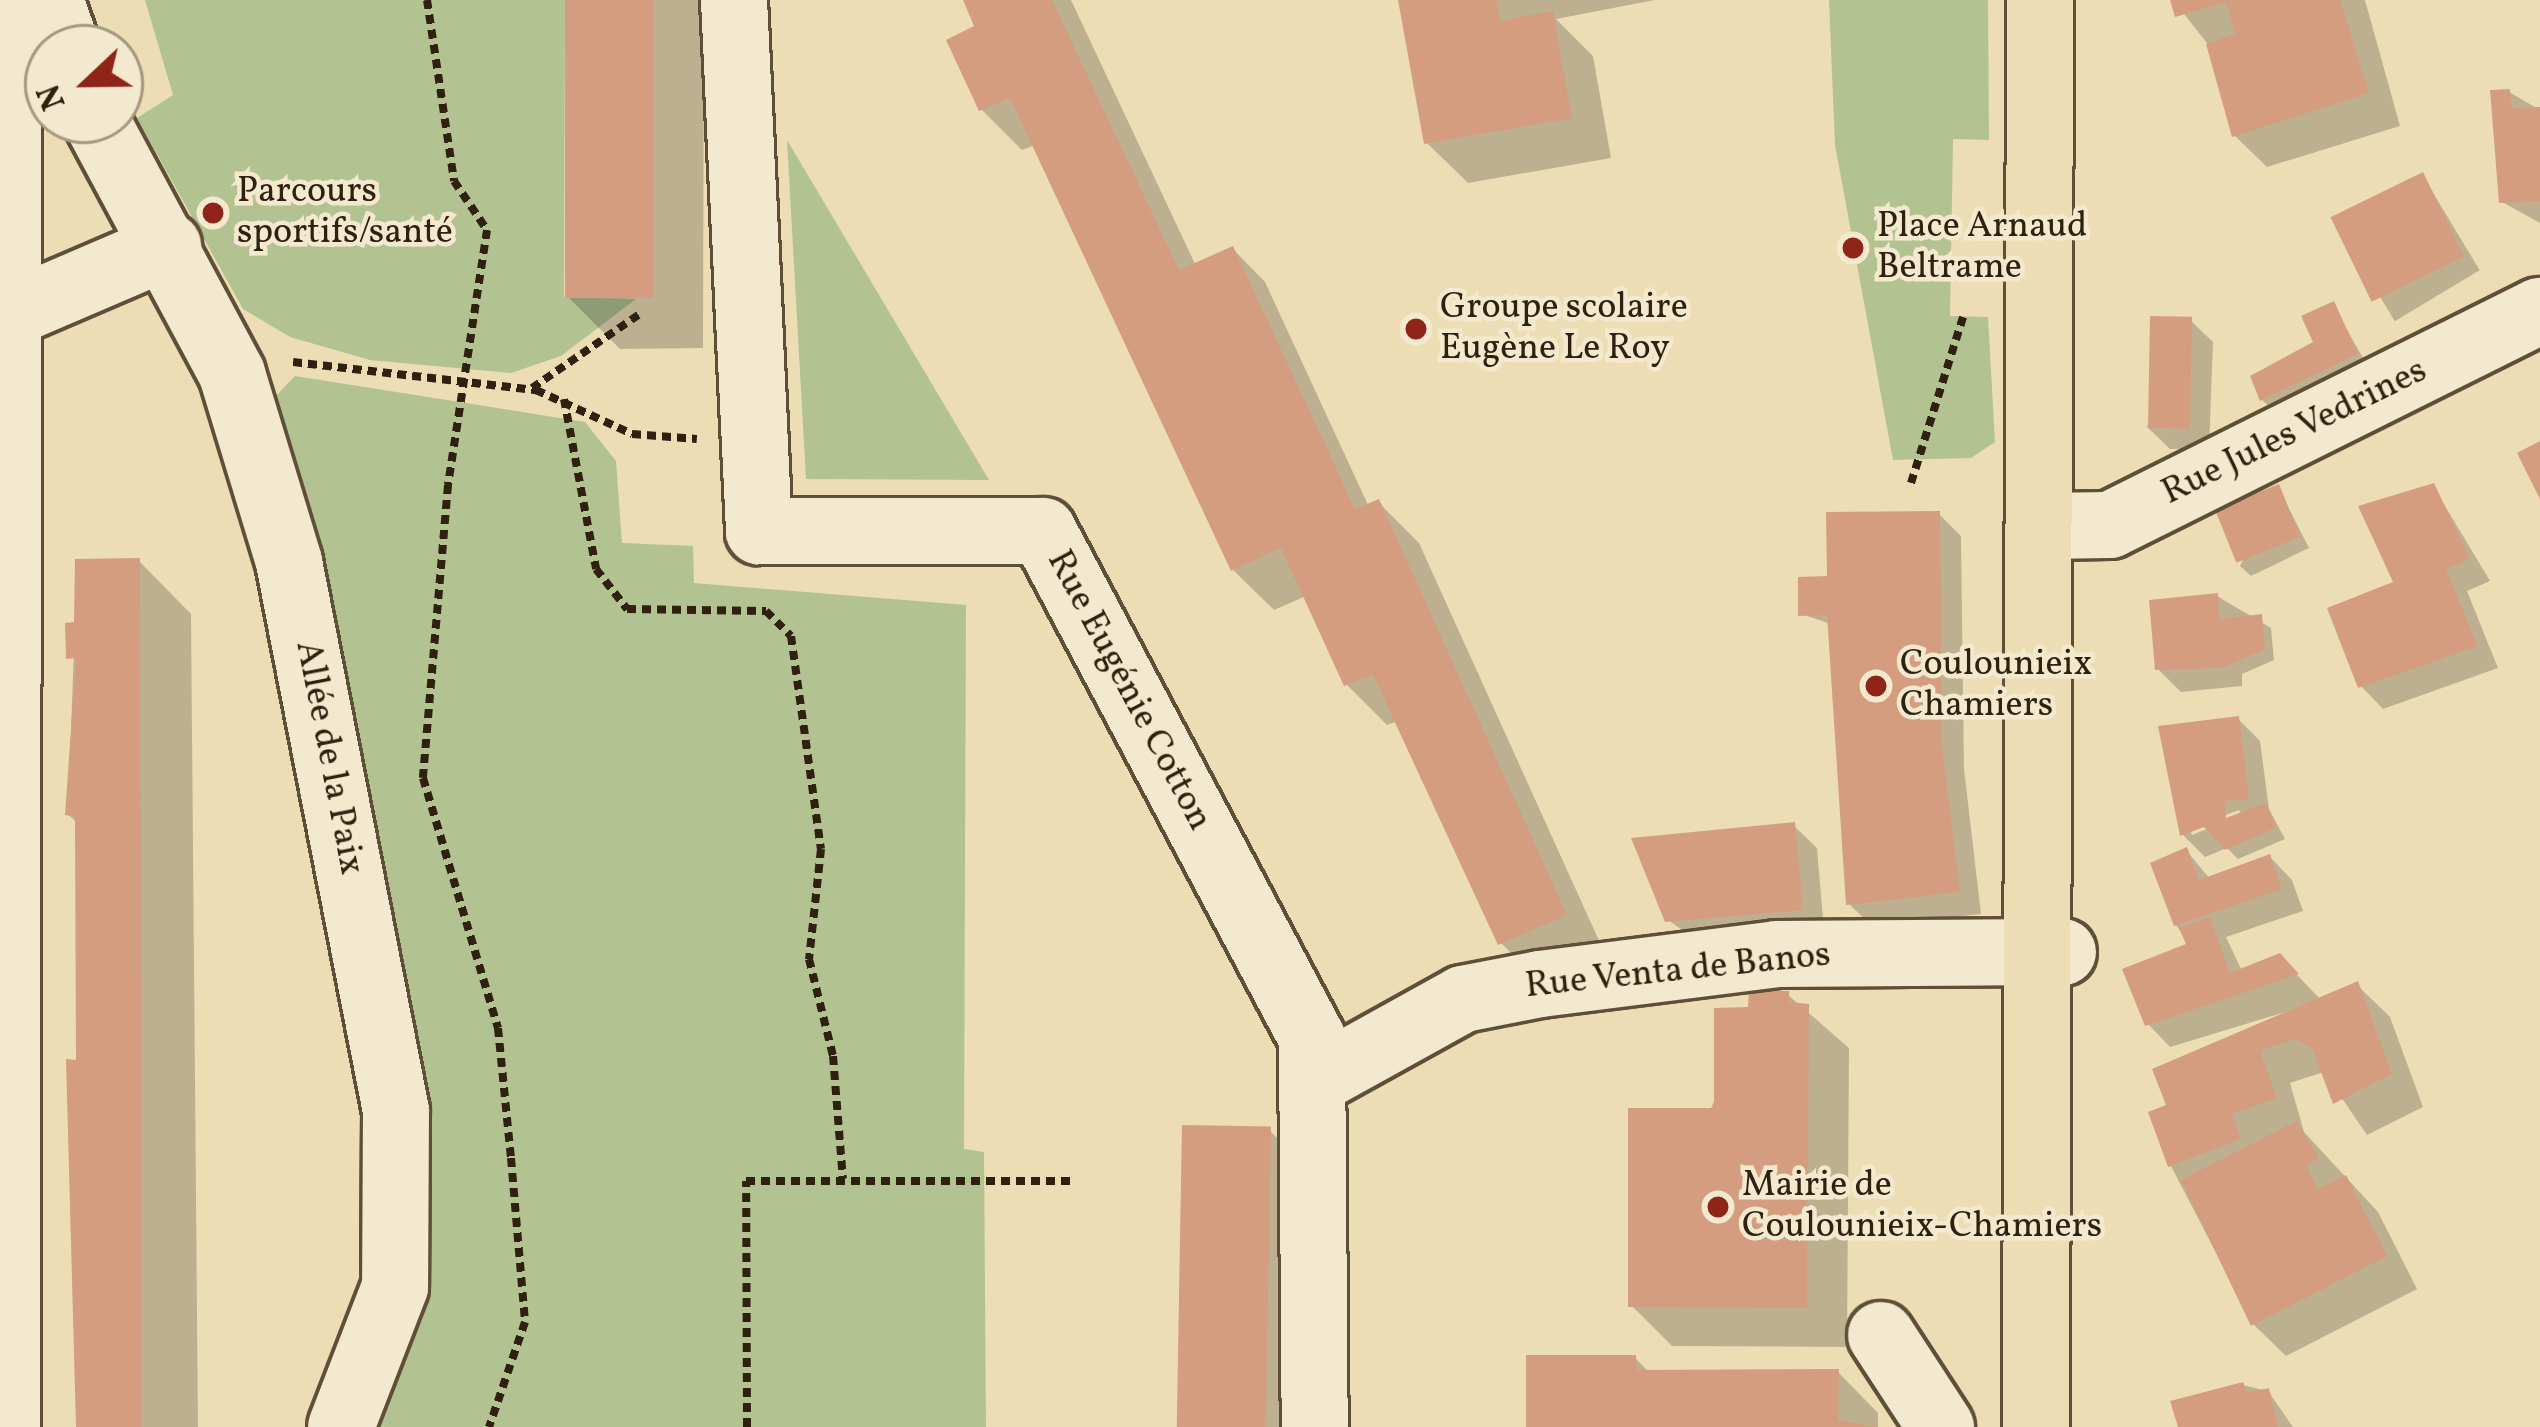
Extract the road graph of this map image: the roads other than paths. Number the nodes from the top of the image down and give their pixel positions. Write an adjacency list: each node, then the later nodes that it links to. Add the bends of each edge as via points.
1 (8, 0): 7 (street)
2 (734, 0): 10 (street, Rue Eugénie Cotton, via 759,531 1043,531 1312,1038)
3 (2039, 0): 8 (main road)
4 (110, 144): 5 (street, Allée de la Paix)
5 (168, 246): 7 (street); 13 (street, Allée de la Paix, via 232,374 289,562 396,1111 395,1287)
6 (2540, 311): 8 (street, Rue Jules Vedrines, via 2110,525)
7 (5, 316): 12 (street)
8 (2043, 526): 9 (main road, via 2060,631)
9 (2048, 952): 10 (street, Rue Venta de Banos, via 1776,954 1540,984 1463,999); 16 (main road); 17 (main road)
10 (1316, 1081): 14 (street, Rue Eugénie Cotton)
11 (1881, 1335): 15 (street)
12 (7, 1427)
13 (341, 1427)
14 (1315, 1427)
15 (1941, 1427)
16 (2036, 1427)
17 (2068, 1427)

